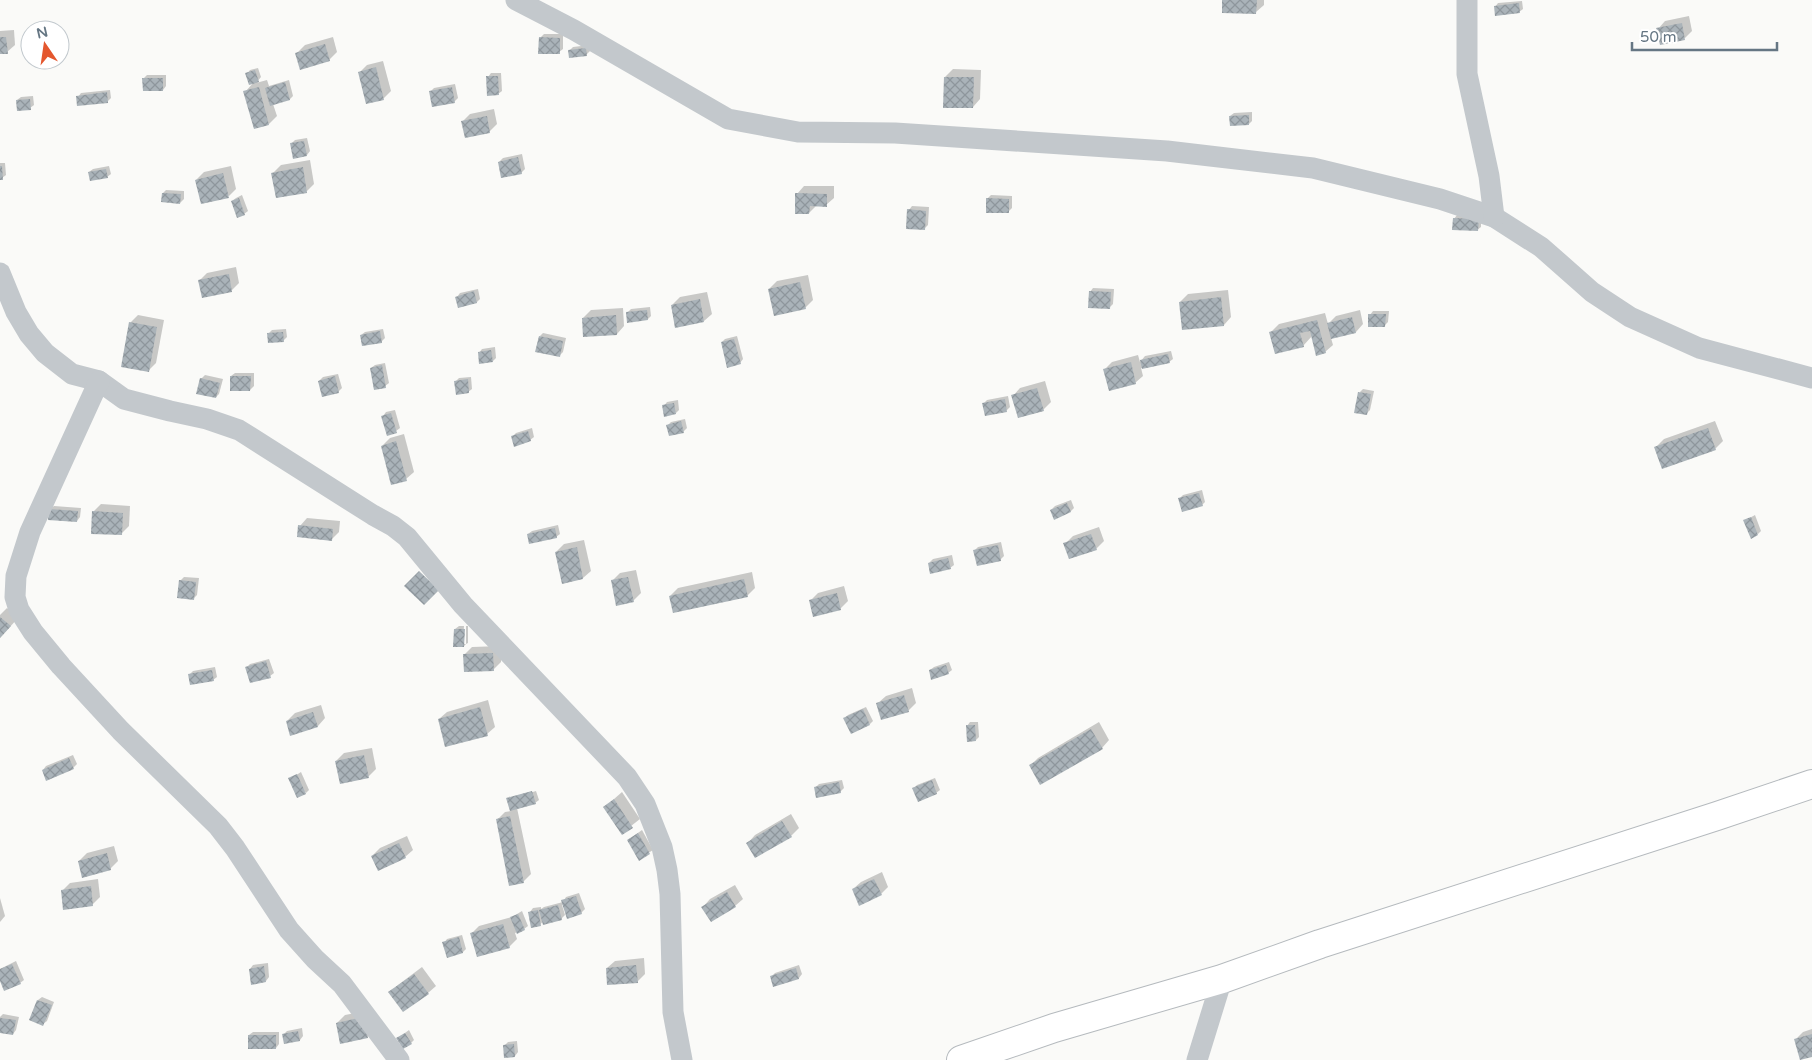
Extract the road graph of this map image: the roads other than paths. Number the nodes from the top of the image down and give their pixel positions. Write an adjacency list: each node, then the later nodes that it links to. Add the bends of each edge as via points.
1 (516, 0): 3 (street, via 728,119 798,132 895,133 1167,151 1313,168 1440,199)
2 (1467, 0): 3 (street, via 1467,74 1489,176)
3 (1494, 218): 5 (street, via 1541,247 1592,292 1630,317 1699,348)
4 (0, 273): 6 (street, via 16,312 45,353 72,374)
5 (1812, 378)
6 (99, 381): 9 (street, via 30,532 16,576 15,597 19,610 61,666 121,731 218,826 290,930 342,984); 10 (street, via 124,399 239,430 393,526 626,777 645,804 662,847 667,870 673,1012)
7 (1812, 784): 8 (main road)
8 (1222, 979): 11 (main road, via 1054,1028); 12 (street)
9 (399, 1060)
10 (682, 1060)
11 (960, 1060)
12 (1197, 1060)

